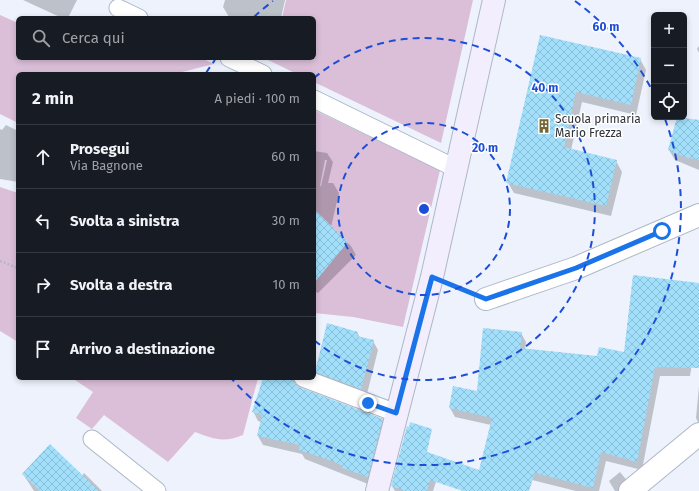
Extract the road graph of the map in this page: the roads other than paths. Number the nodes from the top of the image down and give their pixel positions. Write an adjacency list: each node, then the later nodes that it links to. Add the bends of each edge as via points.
1 (494, 0): 7 (main road)
2 (118, 8): 3 (lane)
3 (135, 16)
4 (233, 60): 5 (lane)
5 (259, 72)
6 (316, 100): 7 (lane)
7 (455, 168): 11 (main road, via 432,277)
8 (699, 215): 9 (street, via 576,268)
9 (486, 299)
10 (308, 380): 11 (lane)
11 (396, 413): 16 (main road)
12 (699, 434): 14 (street)
13 (92, 439): 15 (lane)
14 (644, 487)
15 (157, 491)
16 (377, 491)

